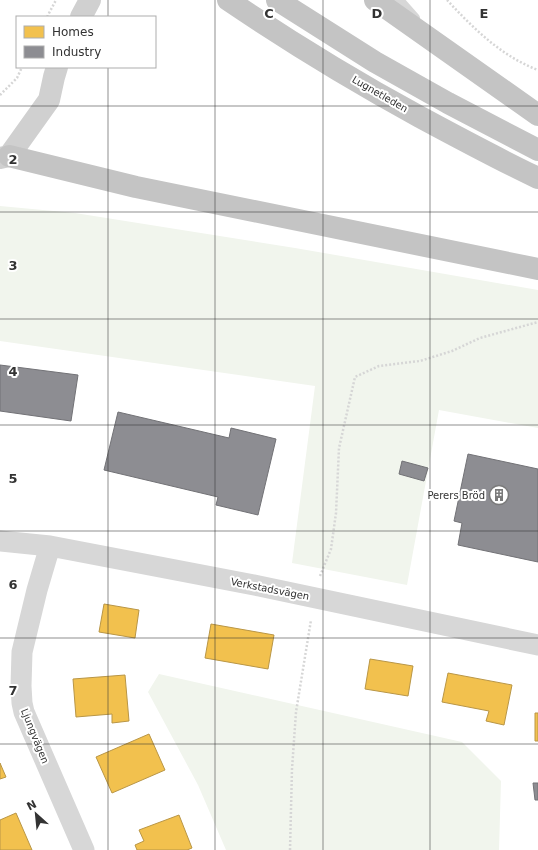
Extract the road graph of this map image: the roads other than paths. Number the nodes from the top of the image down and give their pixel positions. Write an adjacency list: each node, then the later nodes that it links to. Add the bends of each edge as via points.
1 (90, 0): 6 (street)
2 (228, 0): 12 (highway, Lugnetleden, via 382,96)
3 (277, 0): 10 (highway, via 375,62 448,104)
4 (375, 0): 7 (highway)
5 (399, 0): 7 (lane)
6 (82, 16)
7 (436, 44): 9 (highway)
8 (57, 68): 11 (street, via 49,100)
9 (538, 115)
10 (538, 150)
11 (4, 157): 13 (highway, via 136,187)
12 (538, 178)
13 (538, 269)
14 (0, 541): 15 (street, Verkstadsvägen)
15 (50, 546): 16 (street, Verkstadsvägen); 17 (street, Ljungvägen, via 22,652 22,703)
16 (538, 645)
17 (84, 850)

